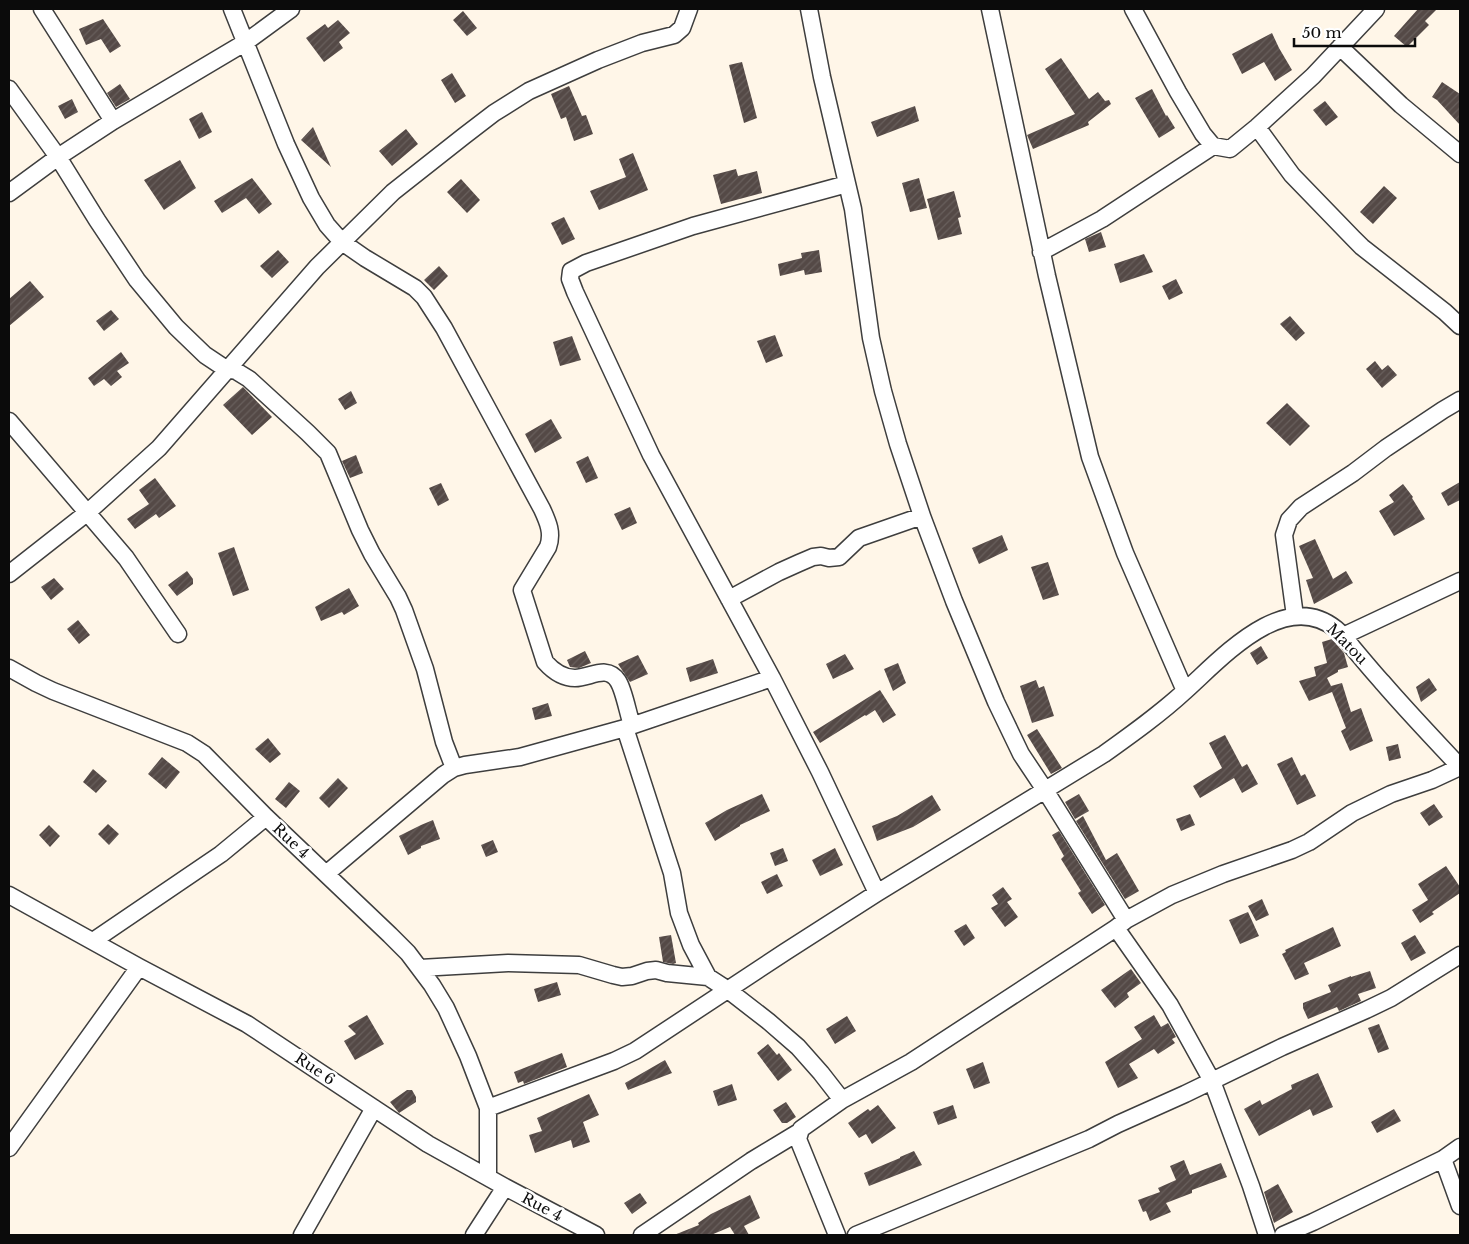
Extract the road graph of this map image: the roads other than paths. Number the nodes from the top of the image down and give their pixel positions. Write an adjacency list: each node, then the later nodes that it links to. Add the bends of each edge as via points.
1 (42, 9): 12 (street)
2 (232, 9): 9 (street)
3 (292, 9): 9 (street)
4 (689, 9): 19 (street, via 679,32 598,60 528,91 501,109 393,192)
5 (809, 9): 17 (street)
6 (990, 9): 20 (street)
7 (1133, 9): 14 (street, via 1202,134)
8 (1376, 9): 10 (street)
9 (246, 42): 12 (street); 19 (street, via 311,198)
10 (1340, 47): 13 (street); 15 (street, via 1401,105)
11 (9, 89): 16 (street)
12 (113, 121): 16 (street)
13 (1257, 127): 14 (street, via 1230,149); 21 (street, via 1292,175 1362,247)
14 (1213, 146): 20 (street, via 1102,219)
15 (1460, 154)
16 (58, 157): 18 (street); 22 (street, via 158,307 205,354)
17 (847, 184): 26 (street, via 871,338 898,444); 29 (street, via 693,226 571,271 574,292 651,455)
18 (9, 193)
19 (342, 242): 22 (street); 36 (street, via 414,288 438,316 549,526 548,547 522,590 545,662 564,676 612,674 619,682)
20 (1041, 252): 35 (street, via 1090,457 1126,553)
21 (1460, 326)
22 (226, 369): 25 (street, via 159,448); 38 (street, via 249,378 328,453 360,530 404,610)
23 (1460, 400): 30 (street, via 1301,507 1289,520 1284,535)
24 (9, 421): 25 (street)
25 (88, 512): 27 (street); 31 (street, via 126,558)
26 (922, 516): 29 (street, via 859,538 839,557 813,557 799,562); 39 (street, via 954,602 1010,733)
27 (9, 574)
28 (1460, 582): 32 (street)
29 (729, 599): 34 (street)
30 (1295, 616): 32 (street, Matou, via 1316,618); 35 (street, Matou, via 1277,620 1254,633)
31 (178, 634)
32 (1343, 636): 37 (street, Matou)
33 (9, 668): 40 (street, Rue 4, via 44,687 196,747)
34 (772, 678): 36 (street); 42 (street)
35 (1185, 691): 39 (street, Matou, via 1126,739)
36 (628, 726): 38 (street, via 520,758); 49 (street, via 672,873 679,913)
37 (1460, 767): 44 (street, via 1352,813 1292,850 1154,903)
38 (454, 768): 41 (street)
39 (1045, 790): 42 (street, Matou); 44 (street)
40 (266, 817): 41 (street, Rue 4); 45 (street, via 221,854)
41 (326, 874): 48 (street, Rue 4)
42 (877, 893): 50 (street, Matou)
43 (9, 895): 45 (street, Rue 6)
44 (1121, 924): 51 (street); 52 (street, via 910,1062)
45 (93, 941): 47 (street, Rue 6)
46 (1460, 955): 51 (street, via 1391,998)
47 (139, 967): 53 (street, Rue 6, via 247,1024); 55 (street)
48 (420, 968): 49 (street, via 517,963 579,965 622,977 647,970); 54 (street, Rue 4, via 446,1008)
49 (708, 977): 50 (street)
50 (728, 990): 52 (street, via 798,1047); 54 (street, Matou, via 635,1051)
51 (1212, 1081): 69 (street, via 1089,1139); 70 (street)
52 (842, 1100): 56 (street)
53 (374, 1108): 60 (street, Rue 6, via 428,1144); 64 (street)
54 (488, 1108): 60 (street)
55 (14, 1128): 58 (street)
56 (799, 1132): 67 (street); 68 (street, via 798,1139)
57 (1460, 1147): 59 (street)
58 (9, 1148)
59 (1443, 1159): 62 (street); 63 (street)
60 (488, 1177): 61 (street, Rue 4)
61 (505, 1187): 65 (street); 66 (street, Rue 4)
62 (1460, 1206)
63 (1316, 1229): 71 (street)
64 (302, 1235)
65 (474, 1235)
66 (596, 1235)
67 (642, 1235)
68 (837, 1235)
69 (856, 1235)
70 (1267, 1235)
71 (1283, 1235)

